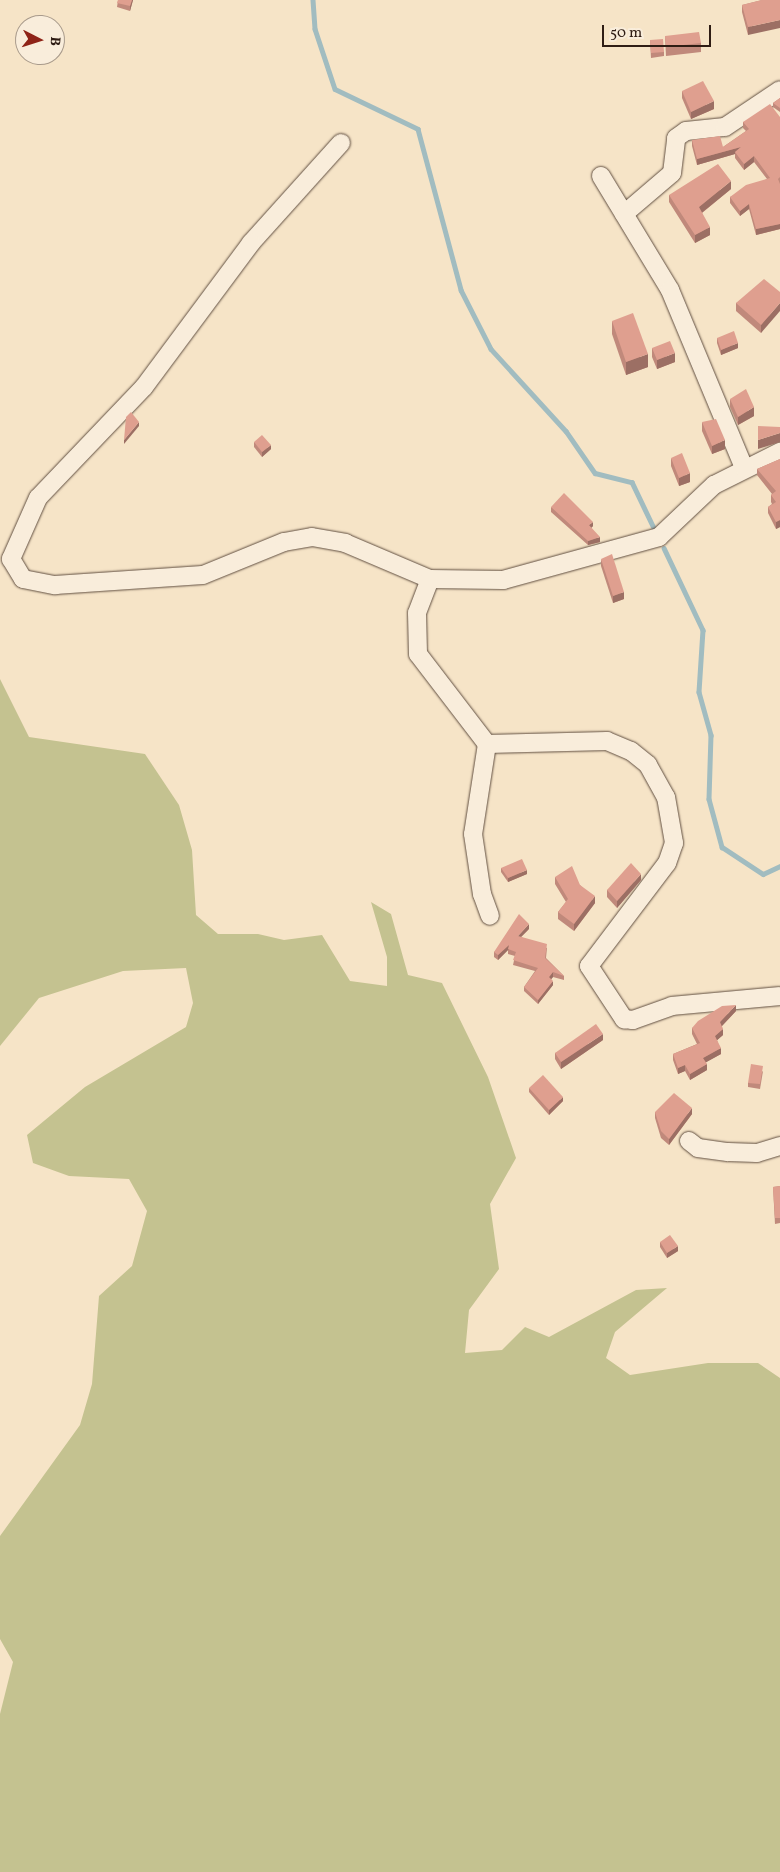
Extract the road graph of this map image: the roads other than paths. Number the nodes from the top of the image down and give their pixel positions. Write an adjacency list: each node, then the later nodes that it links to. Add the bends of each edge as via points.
1 (780, 90): 4 (street, via 725,127 686,130 676,138 672,173)
2 (341, 143): 7 (street, via 251,243 144,387 38,498 11,559 23,579 55,585 203,575 284,542 312,536 345,543)
3 (601, 176): 4 (street)
4 (624, 214): 6 (street, via 670,290)
5 (780, 452): 6 (street)
6 (744, 468): 7 (street, via 714,486 659,537 503,580)
7 (430, 579): 8 (street, via 417,613 418,654)
8 (487, 744): 9 (street, via 473,834 482,894); 10 (street, via 607,741 631,751 648,765 666,797 674,843 668,863 589,966 624,1019 633,1020 672,1006)
9 (490, 916)
10 (780, 996)
11 (689, 1141): 12 (street, via 698,1148 728,1152 756,1153)
12 (780, 1146)

